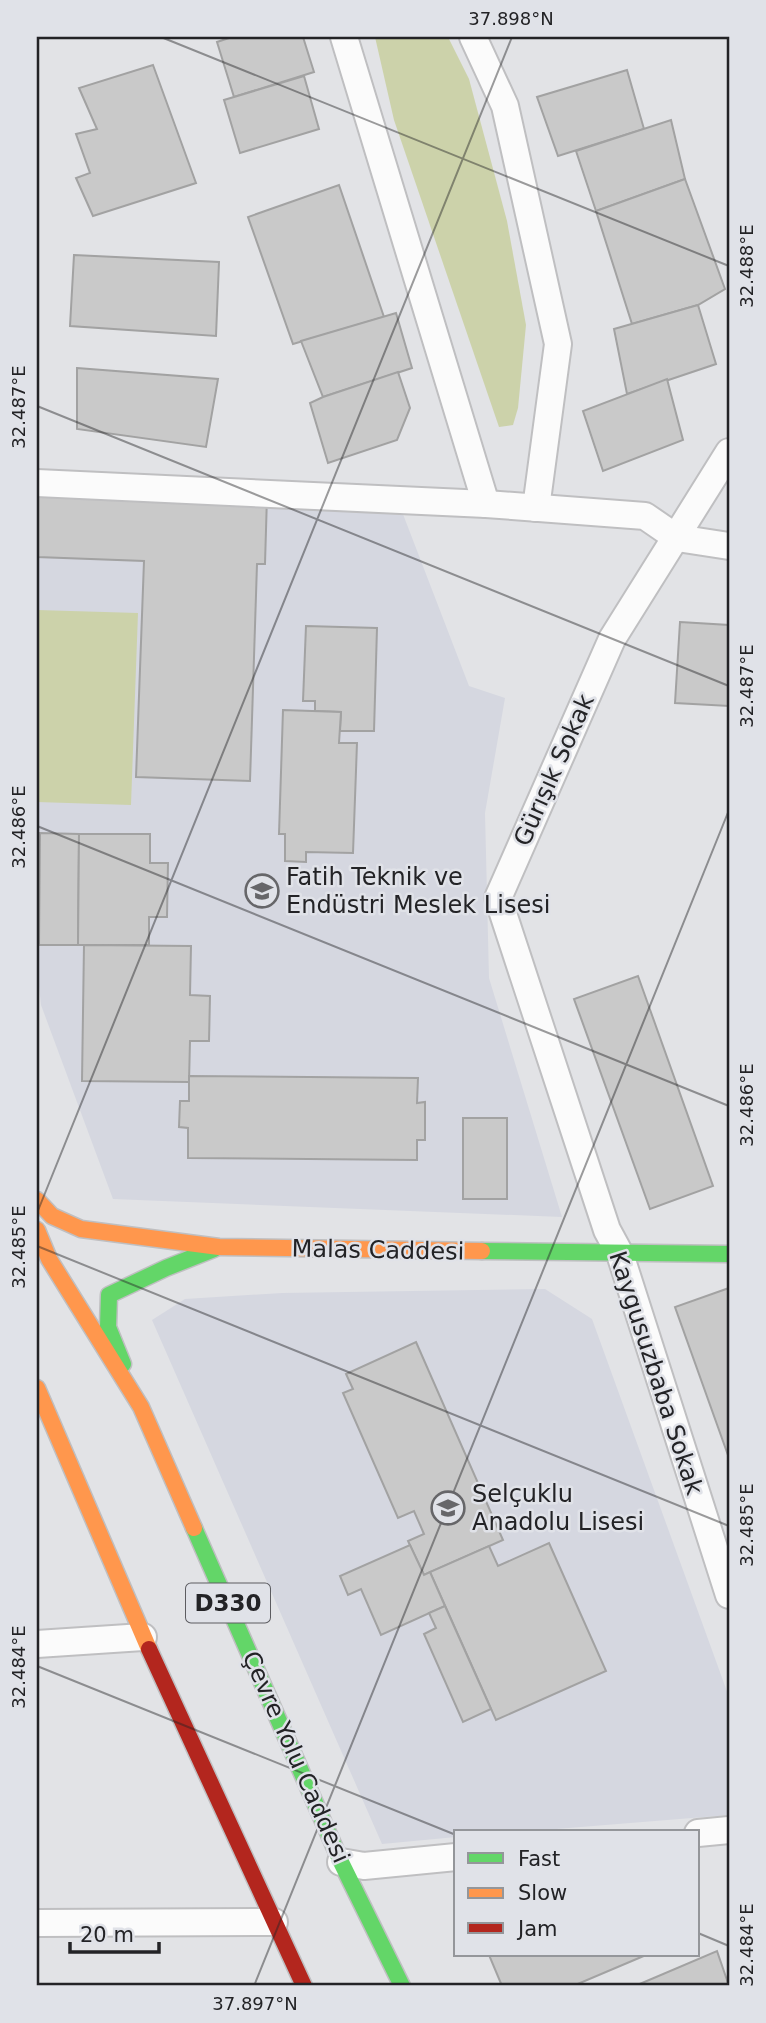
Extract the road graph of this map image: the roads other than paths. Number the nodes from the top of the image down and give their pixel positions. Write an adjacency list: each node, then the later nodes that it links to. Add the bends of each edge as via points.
1 (344, 37): 5 (street)
2 (473, 37): 6 (street, via 505,106 558,344)
3 (729, 452): 7 (street, Gürışık Sokak)
4 (37, 483): 5 (street)
5 (486, 504): 6 (street)
6 (536, 508): 7 (street, via 645,516)
7 (677, 538): 8 (street); 11 (street, Gürışık Sokak, via 612,639 498,898)
8 (729, 546)
9 (37, 1200): 12 (main road, Malas Caddesi, via 52,1216 81,1229)
10 (37, 1230): 16 (main road, Çevre Yolu Caddesi / D330, via 49,1259)
11 (607, 1230): 13 (street, Kaygusuzbaba Sokak)
12 (219, 1247): 13 (main road, Malas Caddesi); 16 (main road, via 109,1295 108,1327)
13 (620, 1254): 14 (main road, Malas Caddesi); 17 (street, Kaygusuzbaba Sokak)
14 (729, 1254)
15 (37, 1388): 18 (main road)
16 (141, 1407): 23 (main road, Çevre Yolu Caddesi / D330)
17 (729, 1595)
18 (143, 1637): 19 (street); 24 (main road)
19 (37, 1644)
20 (729, 1830): 21 (street)
21 (700, 1833)
22 (454, 1857): 23 (street, via 364,1866)
23 (341, 1862): 27 (main road, Çevre Yolu Caddesi / D330)
24 (274, 1922): 25 (street); 26 (main road)
25 (37, 1923)
26 (304, 1986)
27 (402, 1986)

